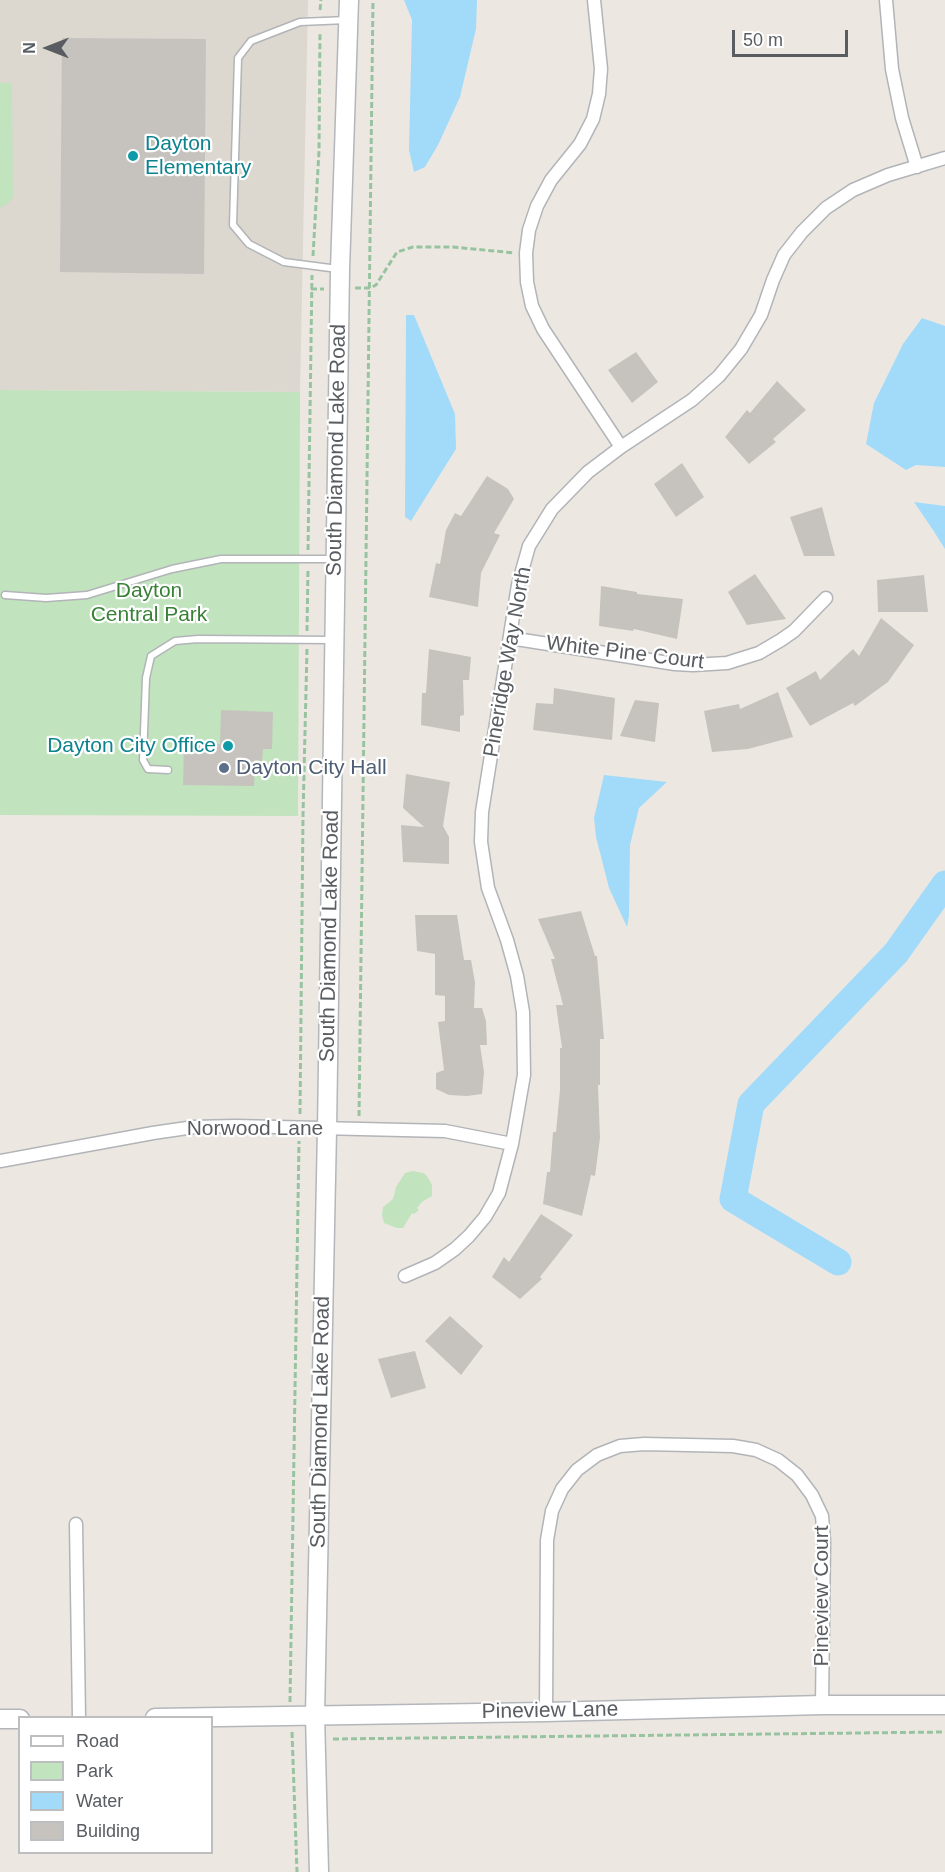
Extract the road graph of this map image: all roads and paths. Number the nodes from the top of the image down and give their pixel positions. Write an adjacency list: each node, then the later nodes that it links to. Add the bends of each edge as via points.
1 (321, 0): 7 (path)
2 (349, 0): 6 (street, South Diamond Lake Road)
3 (373, 0): 13 (path)
4 (594, 0): 10 (street, via 601,69 593,119 580,144 550,180 537,206)
5 (886, 0): 9 (street, via 892,69)
6 (348, 20): 7 (lane); 12 (street, South Diamond Lake Road)
7 (320, 21): 11 (path, via 319,151); 11 (lane, via 300,22 251,41 238,58 233,225 249,244 284,262)
8 (945, 158): 9 (street, Pineridge Way North)
9 (917, 167): 16 (street, Pineridge Way North, via 853,190 826,208 784,255 760,315 741,349 719,376 692,400)
10 (526, 253): 13 (path, via 412,247 397,252); 16 (street, via 532,306 543,329)
11 (312, 266): 12 (lane); 14 (path)
12 (340, 270): 15 (street, South Diamond Lake Road)
13 (370, 288): 15 (path); 27 (path)
14 (311, 289): 15 (path); 17 (path)
15 (340, 289): 18 (street, South Diamond Lake Road)
16 (621, 447): 21 (street, Pineridge Way North, via 588,472 552,509 529,546)
17 (308, 559): 18 (lane); 19 (lane, via 232,559 194,564 78,596); 22 (path)
18 (335, 559): 23 (street, South Diamond Lake Road)
19 (5, 595)
20 (826, 598): 21 (street, White Pine Court, via 782,640 759,653 727,663 675,664)
21 (510, 638): 28 (street, Pineridge Way North, via 483,803 481,842 488,888 517,976 522,1012 524,1075)
22 (307, 640): 23 (lane); 24 (lane, via 175,641 151,656 146,678 143,760 148,769); 25 (path)
23 (334, 640): 26 (street, South Diamond Lake Road)
24 (168, 770)
25 (300, 1128): 26 (street, Norwood Lane); 29 (street, Norwood Lane, via 194,1127); 32 (path)
26 (327, 1129): 27 (street, Norwood Lane); 36 (street, South Diamond Lake Road)
27 (358, 1129): 28 (street, Norwood Lane, via 445,1131)
28 (512, 1144): 30 (street, Pineridge Way North, via 499,1193 480,1223 455,1249)
29 (0, 1161)
30 (405, 1276)
31 (76, 1524): 37 (street)
32 (290, 1700)
33 (822, 1705): 34 (street, Pineview Lane); 35 (street, Pineview Lane); 35 (street, Pineview Court, via 824,1541 822,1516 812,1495 797,1475 756,1450 644,1444 620,1446 597,1455 577,1470 552,1511 547,1540)
34 (945, 1705)
35 (546, 1712): 36 (street, Pineview Lane)
36 (315, 1715): 38 (street, Pineview Lane); 45 (street, South Diamond Lake Road)
37 (79, 1716)
38 (213, 1717)
39 (0, 1719): 40 (street)
40 (18, 1719)
41 (292, 1731): 44 (path)
42 (945, 1732): 43 (path)
43 (333, 1739)
44 (297, 1872)
45 (319, 1872)

